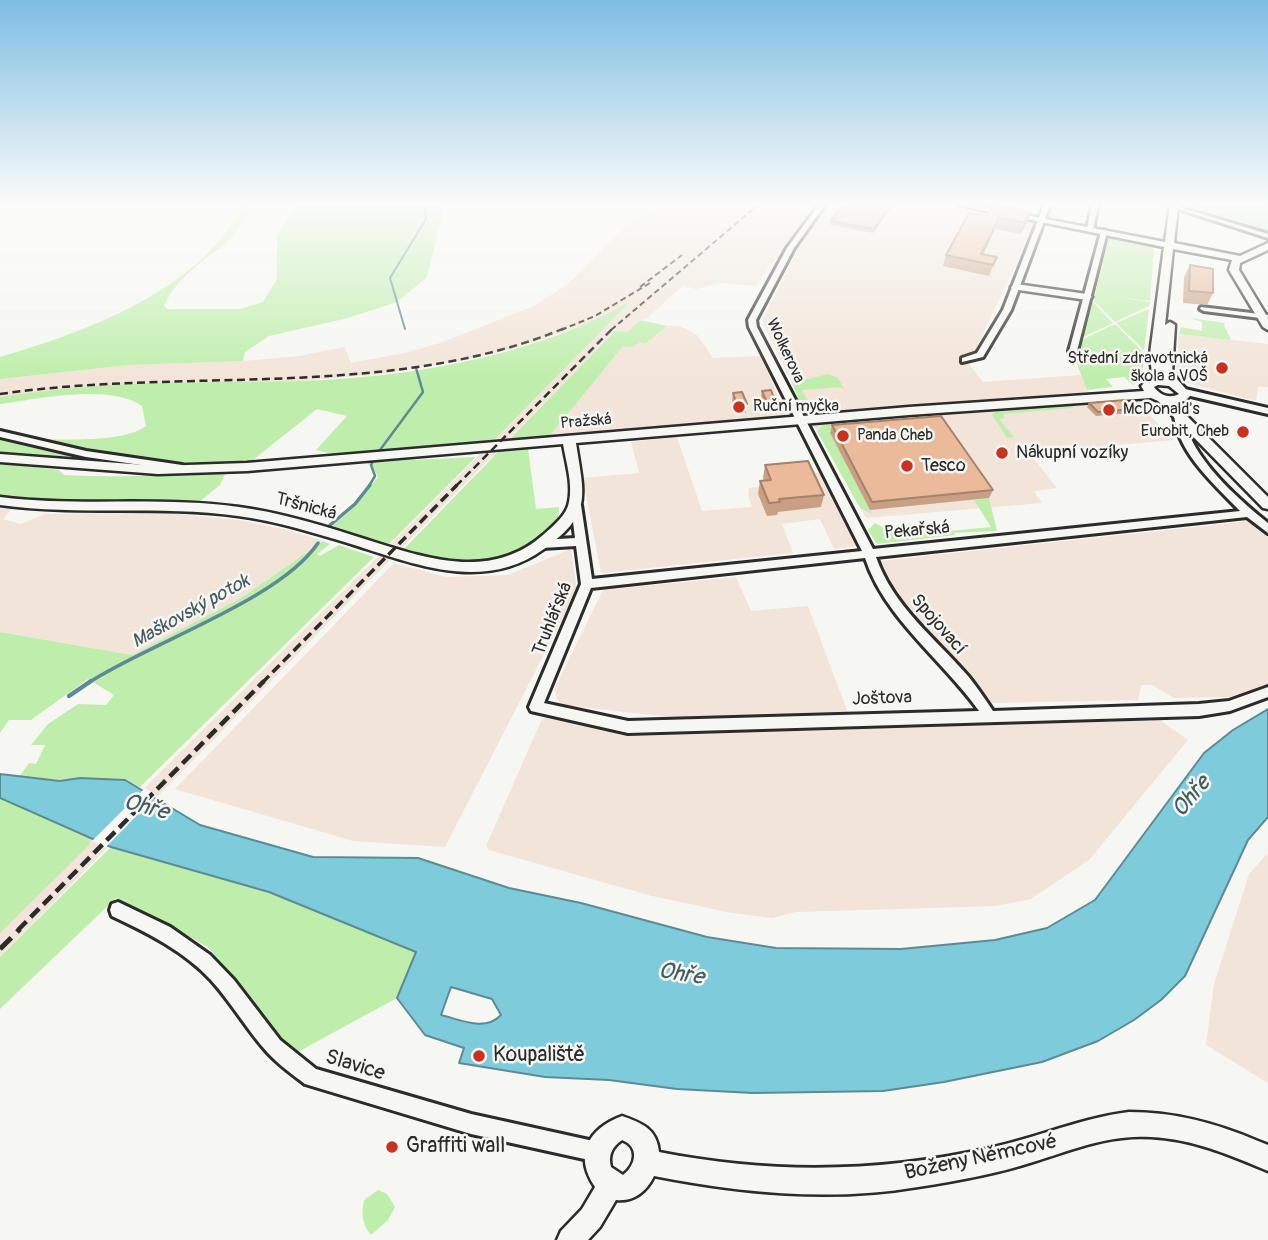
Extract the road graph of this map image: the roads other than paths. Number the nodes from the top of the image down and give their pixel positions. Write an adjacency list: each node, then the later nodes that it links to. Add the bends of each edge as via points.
1 (783, 263): 18 (street, Wolkerova, via 752,320)
2 (1025, 263): 7 (street)
3 (1096, 263): 8 (street)
4 (1167, 263): 14 (main road)
5 (1175, 263): 15 (main road, via 1166,373)
6 (1235, 263): 10 (main road, via 1234,270)
7 (1016, 287): 8 (main road); 13 (street, via 985,349)
8 (1087, 297): 12 (street)
9 (1204, 309): 10 (street)
10 (1265, 317): 11 (main road)
11 (1268, 327)
12 (1073, 351)
13 (965, 360)
14 (1154, 390): 15 (main road); 15 (main road); 17 (main road); 18 (main road, Pražská)
15 (1179, 392): 16 (street); 21 (main road, via 1179,407)
16 (1268, 411)
17 (1179, 416): 21 (main road); 27 (street, via 1179,426 1195,454)
18 (800, 421): 20 (main road, Pražská); 31 (street, Wolkerova)
19 (0, 434): 23 (street, Pražská, via 86,454)
20 (569, 441): 23 (main road, Pražská); 25 (main road, Truhlářská)
21 (1210, 444): 26 (main road)
22 (0, 458): 23 (main road, Pražská)
23 (196, 470)
24 (0, 500): 30 (main road, Tršnická, via 67,508 183,506 245,512 458,568 506,563)
25 (576, 505): 29 (street, Truhlářská); 30 (main road, Tršnická)
26 (1268, 505)
27 (1250, 513): 28 (street); 31 (street, Pekařská)
28 (1268, 529)
29 (580, 542): 30 (street); 32 (street, Truhlářská)
30 (542, 544)
31 (868, 554): 32 (street, Pekařská); 35 (street, Spojovací, via 905,619)
32 (587, 583): 34 (street, Truhlářská)
33 (1268, 692): 35 (street, Joštova, via 1230,706 1199,710)
34 (536, 707): 35 (street, Joštova, via 628,727)
35 (989, 715)
36 (118, 910): 37 (street, Slavice, via 192,950 229,987 269,1044 312,1077 471,1124)
37 (598, 1152): 39 (main road, via 608,1133 627,1129 643,1140); 40 (main road, via 600,1171)
38 (1268, 1158): 39 (main road, Boženy Němcové, via 1200,1131 1143,1125 1108,1127 963,1167 868,1180 755,1181)
39 (647, 1162): 40 (main road, via 643,1174 631,1185)
40 (611, 1184): 41 (main road, via 592,1218)
41 (570, 1240)

